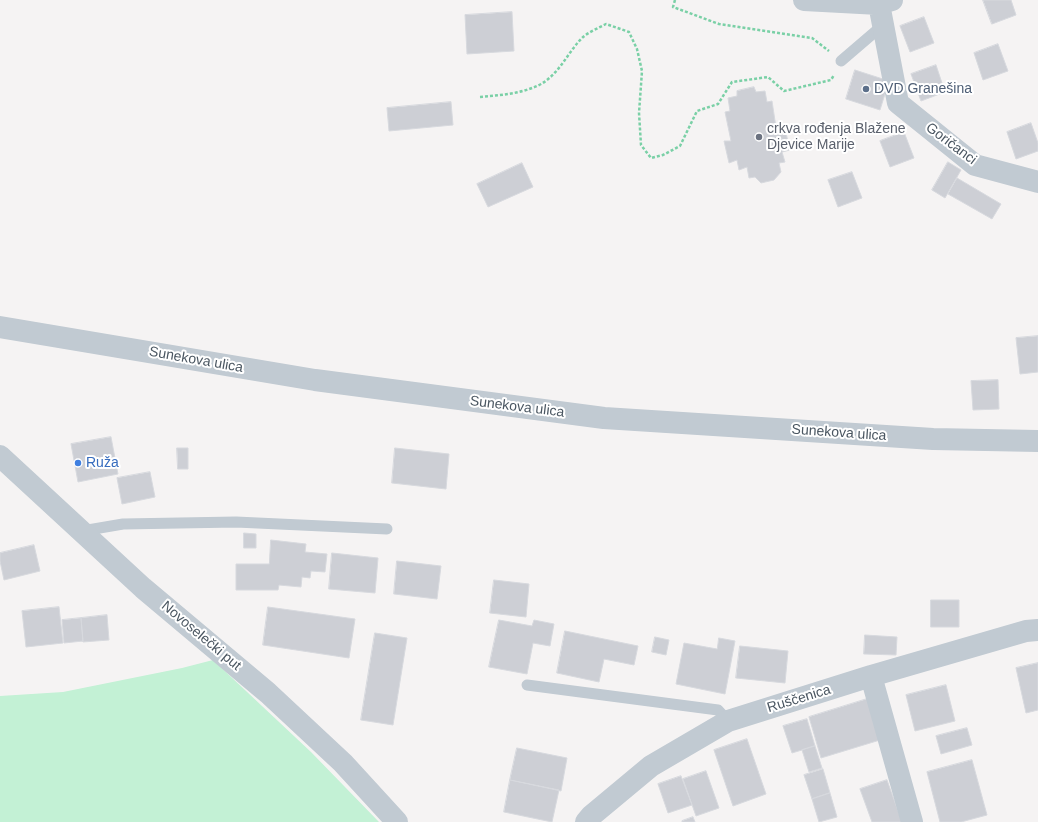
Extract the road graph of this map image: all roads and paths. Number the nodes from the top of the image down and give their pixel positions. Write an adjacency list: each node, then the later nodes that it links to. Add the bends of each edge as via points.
1 (675, 0): 5 (path, via 673,7 719,24 812,38)
2 (804, 0): 3 (street)
3 (886, 2): 4 (street, Goričanci)
4 (883, 25): 5 (lane); 7 (street, Goričanci, via 898,103 975,165)
5 (841, 61): 6 (path, via 831,80 784,91 768,77 732,82 718,104 697,111 680,146 651,158 641,145 639,113 642,71 637,49 629,32 606,24 582,37 562,65 542,83 528,90)
6 (480, 98)
7 (1038, 182)
8 (0, 327): 9 (street, Sunekova ulica, via 315,380 604,418 933,439)
9 (1038, 441)
10 (0, 456): 12 (street, Novoselečki put)
11 (387, 529): 12 (lane, via 236,522 123,524)
12 (82, 531): 17 (street, Novoselečki put, via 143,588 268,693 343,764)
13 (1038, 630): 14 (street, Ruščenica, via 1026,631)
14 (871, 676): 16 (street, Ruščenica); 19 (street)
15 (527, 685): 16 (lane, via 718,710)
16 (728, 721): 18 (street, Ruščenica, via 651,766)
17 (397, 822)
18 (586, 822)
19 (912, 822)

